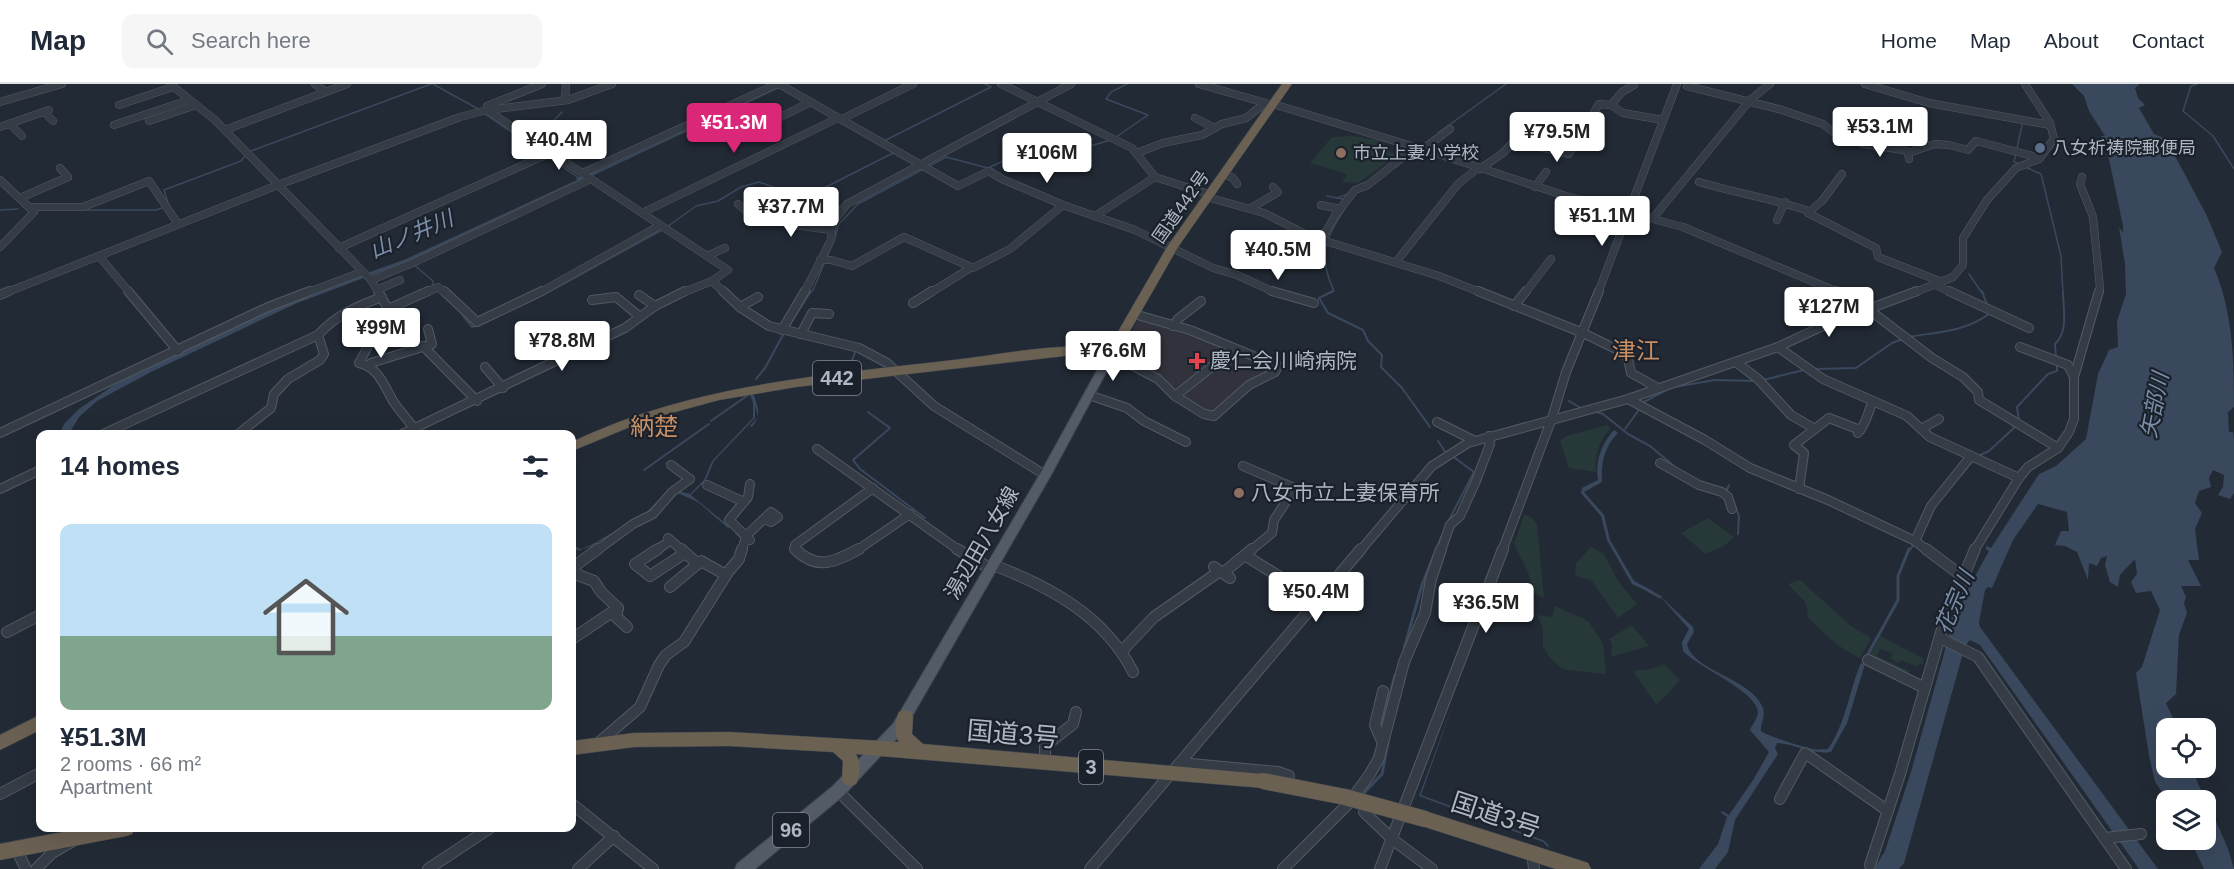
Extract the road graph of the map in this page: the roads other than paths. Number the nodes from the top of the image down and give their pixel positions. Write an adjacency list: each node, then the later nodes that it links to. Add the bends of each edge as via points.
1 (62, 84): 25 (street)
2 (315, 84): 21 (street)
3 (347, 84): 21 (street)
4 (542, 84): 32 (street, via 486,107)
5 (566, 84): 22 (street)
6 (612, 84): 22 (street)
7 (793, 84): 19 (street)
8 (913, 84): 35 (street)
9 (1001, 84): 27 (street)
10 (1071, 84): 27 (street)
11 (1199, 84): 28 (street)
12 (1287, 84): 28 (highway, 国道442号)
13 (1632, 84): 31 (street)
14 (1677, 84): 36 (street)
15 (1770, 84): 24 (street)
16 (1865, 84): 40 (street, via 1929,103)
17 (2025, 84): 40 (street)
18 (171, 85): 23 (street); 29 (street)
19 (780, 85): 26 (street); 54 (street)
20 (1687, 86): 24 (street)
21 (326, 92): 44 (street)
22 (565, 99): 32 (street)
23 (189, 100): 30 (street); 38 (street)
24 (1750, 100): 49 (street, via 1823,124 1864,144 1892,147 1909,156 1927,145 1944,144 1968,150 1976,141); 81 (street)
25 (0, 102)
26 (811, 102): 35 (street); 45 (street)
27 (1039, 102): 48 (street); 50 (street)
28 (1270, 104): 42 (street, via 1246,118); 55 (highway, 国道442号); 75 (street, via 1415,147 1368,185 1355,190)
29 (118, 105)
30 (196, 105): 37 (street); 44 (street)
31 (1611, 105): 36 (street, via 1623,113); 52 (street, via 1599,104 1569,154 1514,141)
32 (487, 110): 47 (street); 63 (street)
33 (1195, 118): 42 (street)
34 (54, 119): 39 (street, via 46,111)
35 (840, 119): 50 (street); 78 (street)
36 (1663, 120): 77 (street)
37 (149, 121)
38 (118, 122)
39 (10, 124): 41 (street); 46 (street)
40 (2050, 125): 49 (street, via 2054,140)
41 (0, 127)
42 (1215, 128): 48 (street)
43 (1450, 129): 52 (street, via 1423,149)
44 (225, 130): 63 (street)
45 (754, 130)
46 (22, 136)
47 (552, 152): 54 (street); 89 (street)
48 (1137, 153): 57 (street)
49 (2040, 158): 101 (street, via 2016,168 1987,200 1963,238 1963,265 1953,277)
50 (920, 165): 70 (street, via 958,186 989,171); 85 (street, via 852,200 836,217)
51 (60, 168): 67 (street, via 68,177)
52 (1479, 168): 65 (street); 95 (street, via 1458,184)
53 (1546, 172): 65 (street)
54 (583, 173): 59 (street)
55 (1224, 174): 62 (street); 66 (highway, 国道442号)
56 (1842, 174): 76 (street, via 1822,201)
57 (1155, 177): 66 (street); 79 (street)
58 (2082, 177): 135 (street, via 2080,184 2093,217 2100,288)
59 (591, 179): 78 (street); 98 (street)
60 (0, 181): 67 (street)
61 (1699, 182): 68 (street)
62 (1237, 184)
63 (278, 185): 83 (street); 89 (street)
64 (1272, 187): 74 (street, via 1278,192)
65 (1535, 187): 77 (street)
66 (1208, 196): 74 (street); 88 (highway, 国道442号)
67 (20, 198): 72 (street)
68 (1785, 202): 76 (street); 82 (street)
69 (738, 204): 80 (street, via 752,216)
70 (1063, 205): 79 (street); 96 (street, via 1019,242)
71 (1322, 206): 75 (street)
72 (31, 207): 83 (street, via 83,207 148,178); 87 (street, via 34,212)
73 (790, 207): 80 (street)
74 (1251, 208): 86 (street)
75 (1340, 209): 86 (street)
76 (1809, 211): 101 (street, via 1876,248 1878,257)
77 (1628, 212): 81 (street); 122 (street)
78 (642, 213): 84 (street)
79 (1095, 216): 88 (street)
80 (773, 217): 85 (street, via 803,228)
81 (1653, 218): 114 (street, via 1829,287)
82 (1777, 220)
83 (178, 224): 91 (street)
84 (659, 226): 92 (street); 113 (street, via 535,295 477,322 438,287)
85 (831, 230): 94 (street, via 831,240)
86 (1324, 241): 95 (street)
87 (0, 247)
88 (1173, 247): 109 (street, via 1273,292); 116 (highway, 国道442号)
89 (339, 248): 97 (street)
90 (725, 248): 92 (street)
91 (99, 256): 103 (street); 129 (street)
92 (707, 256): 100 (street, via 728,270)
93 (1551, 259): 111 (street)
94 (820, 260): 96 (street, via 852,266 904,237); 121 (street)
95 (1396, 262): 111 (street)
96 (972, 267): 108 (street)
97 (362, 272): 98 (street); 129 (street, via 268,307)
98 (371, 280): 102 (street)
99 (400, 280): 102 (street)
100 (712, 281): 110 (street); 112 (street)
101 (1938, 283): 114 (street); 119 (street)
102 (380, 293): 113 (street); 124 (street, via 340,313)
103 (0, 295)
104 (639, 295): 110 (street)
105 (758, 297): 112 (street)
106 (592, 300): 117 (street, via 616,297)
107 (1201, 301): 118 (street)
108 (913, 303)
109 (1314, 303)
110 (655, 306): 117 (street)
111 (1514, 306): 122 (street)
112 (740, 307): 121 (street, via 758,321)
113 (388, 309): 146 (street, via 359,363 369,365 387,386)
114 (1872, 309): 126 (street); 157 (street, via 1972,384 1979,400)
115 (829, 314): 123 (street, via 812,312)
116 (1134, 314): 118 (street); 130 (highway, 国道442号)
117 (639, 316): 136 (street, via 625,328)
118 (1173, 326): 128 (street)
119 (2029, 328)
120 (428, 329): 125 (street, via 432,344)
121 (784, 330): 123 (street)
122 (1583, 333): 137 (street, via 1622,352 1631,373); 143 (street)
123 (801, 334): 134 (street, via 859,348)
124 (318, 335): 149 (street); 150 (street, via 324,354 320,360 288,379 274,394 271,408)
125 (423, 346): 132 (street); 141 (street)
126 (1778, 347): 131 (street); 142 (street, via 1823,379)
127 (2020, 347): 135 (street, via 2068,365)
128 (1234, 349): 139 (street); 139 (street, via 1278,366 1214,416)
129 (178, 351): 152 (street)
130 (1111, 356): 134 (highway, 442, via 1091,350 1073,351); 138 (main road, 湯辺田八女線); 139 (street, via 1158,379)
131 (1736, 362): 137 (street); 147 (street, via 1758,379 1791,415)
132 (371, 363)
133 (485, 367): 136 (street)
134 (897, 371): 156 (highway, 442, via 767,386 696,400 649,413); 164 (street, via 934,406)
135 (2074, 377): 157 (street, via 2074,419)
136 (503, 388): 141 (street)
137 (1658, 388): 140 (street)
138 (1089, 395): 155 (street, via 1141,416); 164 (main road, 湯辺田八女線)
139 (1175, 396)
140 (1628, 399): 143 (street); 171 (street, via 1750,468)
141 (477, 400): 146 (street)
142 (1874, 402): 147 (street, via 1858,433 1829,418); 148 (street, via 1913,419)
143 (1552, 418): 153 (street); 224 (street)
144 (1939, 418): 148 (street)
145 (1437, 422): 154 (street)
146 (414, 428): 151 (street)
147 (1815, 429): 171 (street, via 1794,445 1803,453)
148 (1921, 429): 159 (street)
149 (112, 430)
150 (243, 430)
151 (410, 430)
152 (0, 433)
153 (1489, 436): 154 (street); 203 (street, via 1490,444 1476,481 1446,536)
154 (1475, 441): 188 (street, via 1432,466)
155 (1186, 442)
156 (576, 445)
157 (2058, 448): 165 (street, via 2028,467)
158 (817, 449): 168 (street)
159 (1971, 456): 165 (street); 178 (street, via 1929,508)
160 (1660, 463): 174 (street, via 1699,485 1722,492)
161 (671, 465): 182 (street, via 690,479 653,514)
162 (1244, 466): 169 (street)
163 (36, 472): 170 (street)
164 (1045, 476): 183 (main road, 湯辺田八女線)
165 (2019, 478): 186 (street)
166 (750, 484): 173 (street)
167 (707, 485): 173 (street)
168 (873, 488): 175 (street); 175 (street, via 794,548 813,563 828,564 878,539)
169 (1295, 488): 172 (street); 180 (street, via 1274,520 1272,532)
170 (0, 489)
171 (1799, 489): 178 (street)
172 (1308, 491)
173 (744, 502): 177 (street, via 729,520)
174 (1732, 509)
175 (910, 514): 183 (street, via 970,558)
176 (764, 519): 177 (street)
177 (748, 538): 185 (street)
178 (1915, 541): 186 (street)
179 (685, 553): 179 (street, via 668,539 635,561 650,576); 181 (street)
180 (1246, 556): 188 (street); 195 (street, via 1154,617)
181 (698, 564): 185 (street, via 701,561); 187 (street)
182 (576, 565)
183 (992, 567): 195 (street, via 1063,599 1105,630); 201 (main road, 湯辺田八女線)
184 (576, 572): 189 (street, via 594,581)
185 (726, 575): 205 (street, via 684,642 659,665 640,707)
186 (1962, 576): 194 (street)
187 (670, 587)
188 (1317, 600): 211 (street)
189 (615, 613): 191 (street); 193 (street)
190 (36, 617): 192 (street)
191 (627, 627)
192 (7, 632)
193 (576, 637)
194 (1940, 638): 198 (street); 225 (street, via 1978,657)
195 (1122, 651): 197 (street)
196 (1868, 660): 198 (street)
197 (1133, 672)
198 (1925, 688): 218 (street)
199 (1383, 691): 203 (street, via 1375,725)
200 (1076, 712): 210 (street, via 1073,724 1045,746)
201 (905, 717): 208 (main road, 湯辺田八女線); 209 (highway, via 904,737)
202 (36, 724): 204 (highway)
203 (1382, 741): 237 (street, via 1374,769 1363,784)
204 (0, 743)
205 (596, 745): 206 (highway, 国道3号 / 3, via 634,740 729,739); 207 (highway, 国道3号 / 3)
206 (836, 745): 208 (highway, 国道3号 / 3); 214 (highway, via 851,759)
207 (576, 748)
208 (881, 748): 209 (highway, 国道3号 / 3); 214 (main road, 96)
209 (919, 751): 210 (highway, 国道3号 / 3)
210 (1045, 763): 211 (highway, 国道3号 / 3)
211 (1176, 768): 213 (street, via 1278,772); 227 (highway, 国道3号 / 3, bridge, via 1361,800 1425,819); 236 (street)
212 (36, 775): 216 (street)
213 (1289, 776)
214 (844, 785): 234 (main road, 96); 235 (street)
215 (1780, 793): 218 (street, via 1805,753)
216 (0, 794)
217 (576, 807): 223 (street)
218 (1888, 811): 228 (street)
219 (1364, 812): 224 (street)
220 (80, 832): 226 (highway); 231 (street)
221 (484, 832): 229 (street)
222 (2141, 834): 225 (street)
223 (614, 836): 232 (street); 233 (street)
224 (1392, 838): 238 (street); 239 (street)
225 (2104, 838): 241 (street)
226 (8, 850): 230 (street)
227 (1533, 861): 240 (highway, 国道3号 / 3)
228 (1870, 865)
229 (430, 868)
230 (26, 869)
231 (36, 869)
232 (578, 869)
233 (653, 869)
234 (743, 869)
235 (917, 869)
236 (1090, 869)
237 (1283, 869)
238 (1380, 869)
239 (1432, 869)
240 (1582, 869)
241 (2126, 869)

